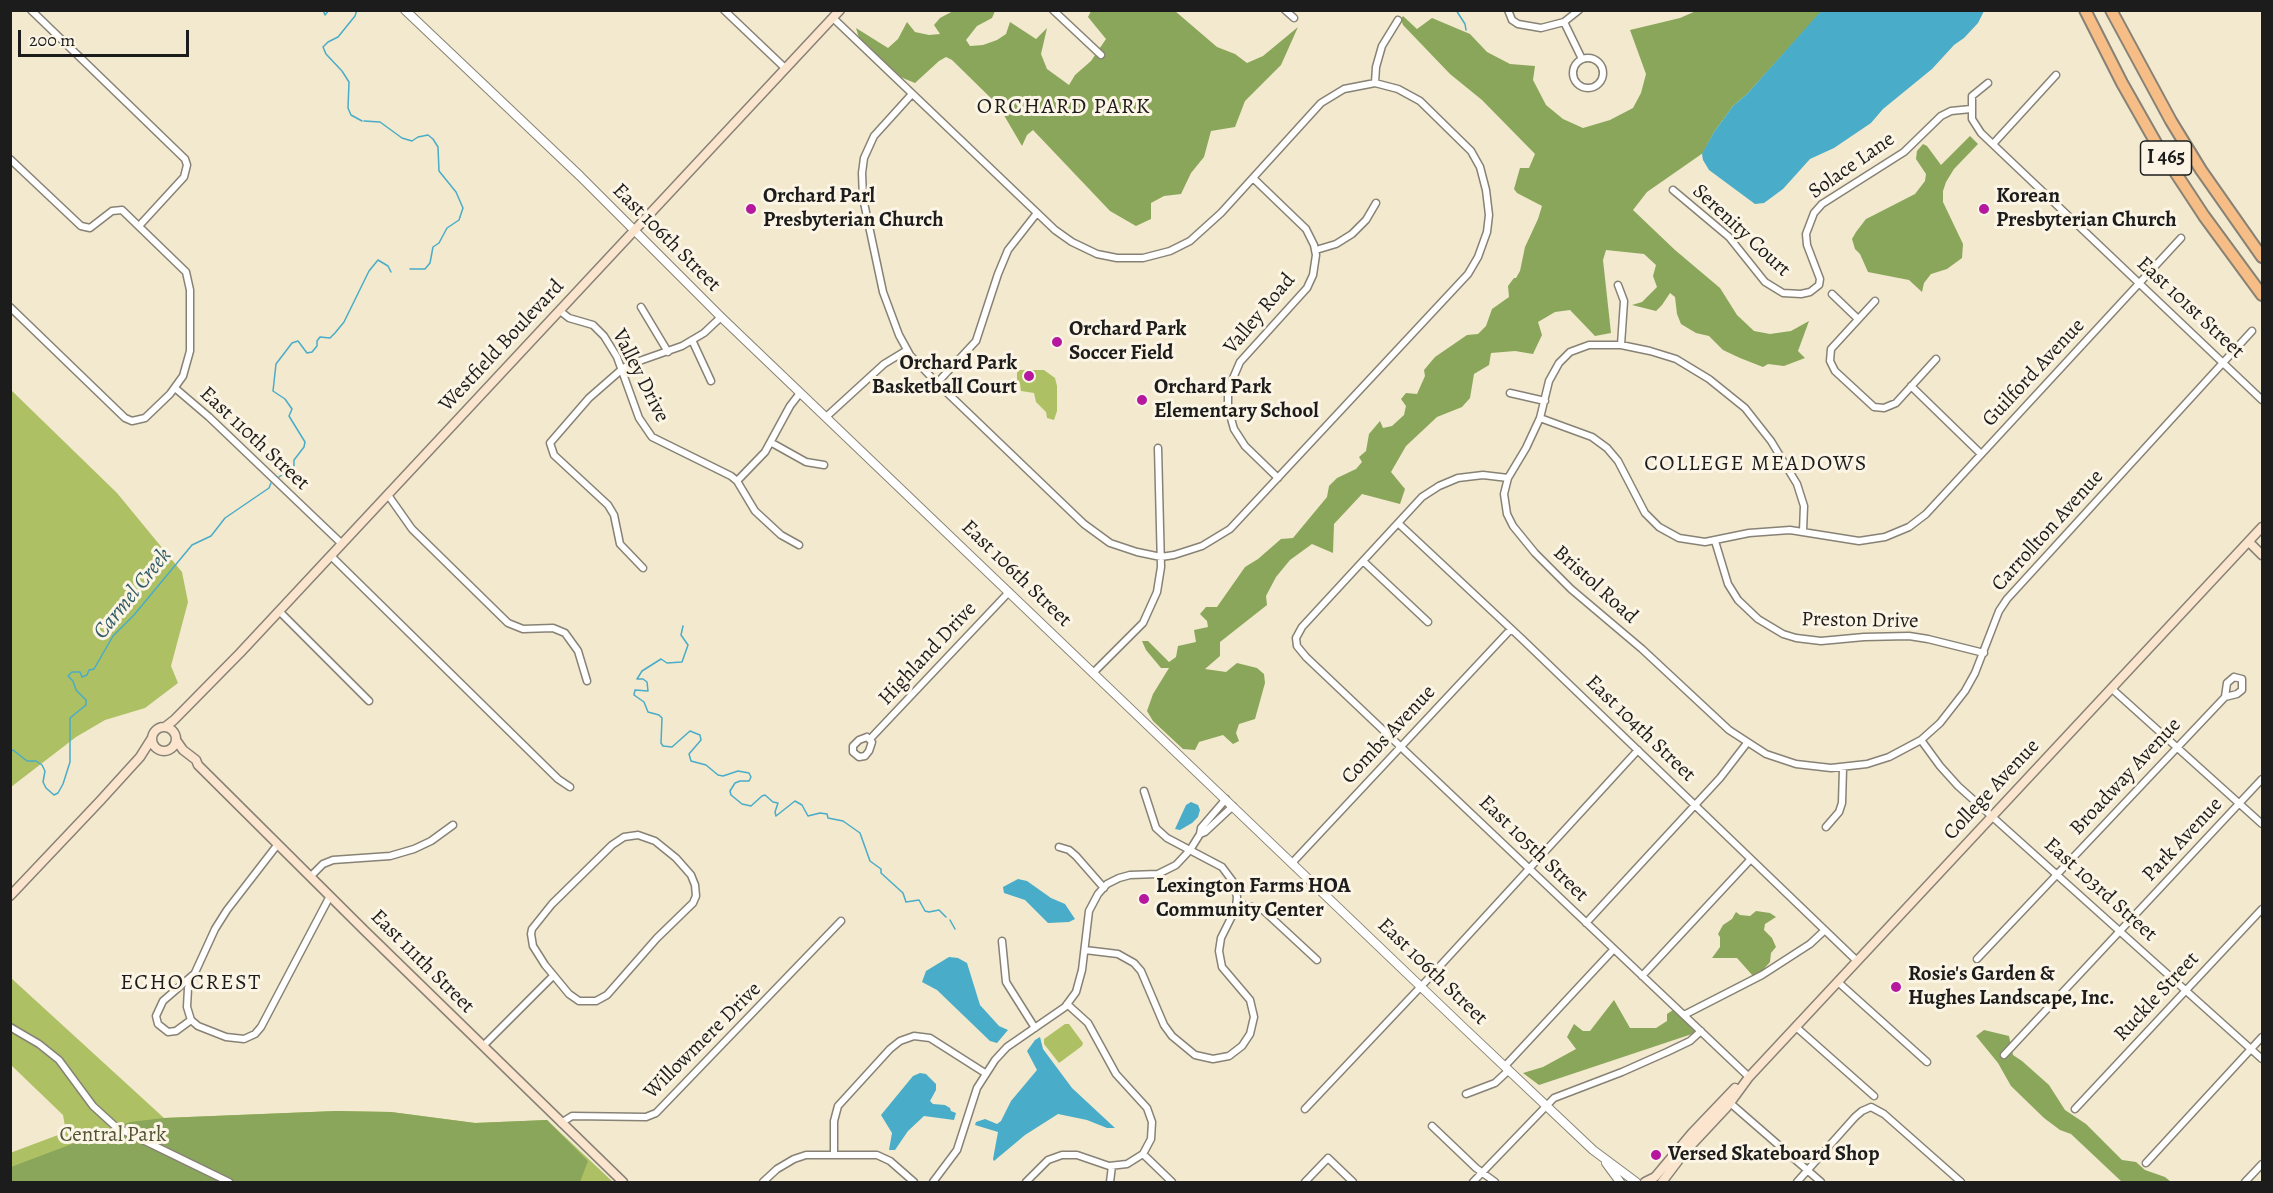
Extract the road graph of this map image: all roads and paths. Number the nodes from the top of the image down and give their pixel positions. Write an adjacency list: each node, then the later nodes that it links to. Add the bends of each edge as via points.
1 (31, 10): 29 (street, via 185,159 184,177)
2 (724, 10): 17 (street)
3 (840, 10): 11 (main road, Westfield Boulevard)
4 (1053, 10): 15 (street)
5 (1285, 10): 12 (street)
6 (1508, 10): 14 (street, via 1515,22 1527,27 1547,28)
7 (1579, 10): 14 (street)
8 (2085, 10): 38 (highway, I 465, via 2156,143)
9 (2111, 10): 33 (highway, I 465, via 2170,121)
10 (409, 12): 30 (street, East 106th Street)
11 (833, 18): 17 (main road, Westfield Boulevard); 21 (street)
12 (1294, 18)
13 (1398, 20): 19 (street, via 1382,46)
14 (1564, 22): 16 (street)
15 (1101, 55)
16 (1582, 59): 16 (street, via 1575,65 1574,78 1582,86 1593,87 1601,80 1602,68 1593,59)
17 (786, 69): 30 (main road, Westfield Boulevard)
18 (2056, 75): 23 (street)
19 (1375, 83): 25 (street, via 1350,87 1325,100); 67 (street, via 1420,101 1471,151 1480,167 1487,197 1487,232 1468,274)
20 (1988, 83): 22 (street, via 1972,96)
21 (912, 94): 28 (street); 48 (street, via 874,136 862,173 863,198 883,292)
22 (1971, 109): 23 (street, East 101st Street, via 1972,119); 36 (street, Solace Lane, via 1941,116 1904,152 1814,213 1806,234)
23 (1993, 144): 34 (street, East 101st Street)
24 (10, 159): 29 (street, via 81,226 90,228 112,211 122,210)
25 (1253, 178): 28 (street, via 1190,241 1164,254 1143,258 1117,258 1086,250); 32 (street, via 1306,229)
26 (1673, 190): 36 (street, Serenity Court, via 1722,230 1774,288 1783,293 1802,294)
27 (1376, 203): 32 (street, via 1352,234)
28 (1037, 213): 54 (street, via 1008,250 976,341)
29 (140, 226): 56 (street, via 186,272 189,282 190,351)
30 (635, 231): 42 (main road, Westfield Boulevard); 43 (street, East 106th Street)
31 (2181, 238): 34 (street, Guilford Avenue)
32 (1316, 250): 67 (street, Valley Road, via 1307,288 1240,362 1228,390 1234,429 1245,446)
33 (2262, 257)
34 (2139, 283): 51 (street, East 101st Street); 65 (street, Guilford Avenue)
35 (1618, 285): 47 (street, via 1624,308)
36 (1819, 285)
37 (1832, 294): 44 (street)
38 (2262, 295)
39 (1875, 301): 44 (street)
40 (10, 307): 56 (street, East 110th Street, via 125,418 145,418)
41 (641, 307): 49 (street)
42 (560, 311): 52 (street, Valley Drive, via 597,328 614,351); 70 (main road, Westfield Boulevard)
43 (721, 317): 46 (street); 57 (street, East 106th Street)
44 (1858, 319): 55 (street, via 1834,345 1830,357 1835,371 1874,406 1882,408 1892,406)
45 (2252, 331): 51 (street, Carrollton Avenue)
46 (692, 340): 49 (street); 53 (street)
47 (1621, 345): 60 (street, Bristol Road, via 1589,345 1566,355 1552,374); 72 (street, Bristol Road, via 1676,359 1745,408 1797,484 1804,506)
48 (907, 350): 54 (street); 61 (street, via 884,364)
49 (668, 351): 52 (street)
50 (1936, 358): 55 (street)
51 (2223, 363): 59 (street, East 101st Street); 87 (street, Carrollton Avenue, via 2015,589 2000,611)
52 (621, 370): 69 (street, Valley Drive, via 639,418 652,437); 82 (street, via 586,402 552,439 550,447 608,505 620,544)
53 (711, 381)
54 (937, 383): 80 (street, via 1096,534 1119,547)
55 (1911, 386): 65 (street)
56 (175, 388): 76 (street, East 110th Street)
57 (801, 393): 61 (street, East 106th Street); 63 (street)
58 (1510, 393): 60 (street)
59 (2262, 400)
60 (1545, 401): 62 (street, Bristol Road)
61 (826, 417): 83 (street, East 106th Street)
62 (1540, 418): 68 (street, Bristol Road); 74 (street, Guilford Avenue, via 1592,437 1607,448 1618,461 1642,510 1659,527 1679,538)
63 (772, 443): 66 (street, via 806,462); 69 (street)
64 (1158, 448): 80 (street)
65 (1982, 454): 72 (street, Guilford Avenue, via 1909,527 1866,541)
66 (824, 465)
67 (1278, 478): 80 (street, via 1219,536 1197,548)
68 (1508, 478): 71 (street, via 1468,476 1444,483 1422,497); 99 (street, Bristol Road, via 1504,499 1507,514 1535,553 1718,722)
69 (737, 481): 77 (street, Valley Drive, via 755,511 781,536)
70 (388, 495): 76 (main road, Westfield Boulevard); 89 (street, via 412,529 508,623 523,629 554,628 565,633 578,651)
71 (1398, 523): 81 (street); 86 (street, East 104th Street)
72 (1803, 531): 74 (street, Guilford Avenue, via 1773,530)
73 (2261, 533): 75 (main road, College Avenue)
74 (1714, 541): 87 (street, Preston Drive, via 1728,584 1738,600 1758,619 1783,634 1821,641 1909,636)
75 (2249, 542): 78 (main road); 90 (main road, College Avenue)
76 (342, 544): 79 (main road, Westfield Boulevard)
77 (799, 545)
78 (2262, 555)
79 (332, 556): 84 (main road, Westfield Boulevard); 108 (street)
80 (1161, 557): 88 (street, via 1157,592 1145,620)
81 (1363, 561): 85 (street); 100 (street, East 105th Street, via 1302,627 1296,643)
82 (643, 568)
83 (1009, 592): 88 (street, East 106th Street); 97 (street, Highland Drive)
84 (279, 611): 92 (street); 93 (main road, Westfield Boulevard)
85 (1428, 622)
86 (1511, 629): 100 (street, Combs Avenue); 103 (street, East 104th Street)
87 (1984, 653): 98 (street, Carrollton Avenue, via 1965,691)
88 (1093, 673): 110 (street, East 106th Street)
89 (587, 681)
90 (2111, 688): 101 (street); 114 (main road, College Avenue)
91 (2225, 697): 101 (street, Broadway Avenue)
92 (369, 701)
93 (190, 705): 94 (main road, Westfield Boulevard); 96 (main road, Westfield Boulevard)
94 (165, 727): 95 (main road, via 156,730); 96 (main road, via 172,730)
95 (152, 738): 102 (main road, via 155,746); 104 (main road)
96 (175, 738): 102 (main road, via 174,745); 105 (main road, East 111th Street)
97 (870, 739)
98 (1921, 740): 106 (street, Carrollton Avenue, via 1890,757); 114 (street, East 103rd Street, via 1947,774)
99 (1747, 743): 106 (street, Carrollton Avenue, via 1796,764); 112 (street)
100 (1401, 746): 123 (street, Combs Avenue); 124 (street, East 105th Street)
101 (2177, 747): 111 (street); 125 (street, Broadway Avenue)
102 (165, 750): 104 (main road); 105 (main road, East 111th Street)
103 (1638, 750): 112 (street, East 104th Street); 124 (street)
104 (140, 757): 128 (main road)
105 (198, 765): 119 (main road, East 111th Street)
106 (1843, 768): 117 (street, via 1842,803)
107 (2262, 779): 111 (street, Park Avenue)
108 (570, 787)
109 (1144, 791): 121 (street, via 1156,828)
110 (1226, 800): 113 (street, East 106th Street); 118 (street)
111 (2240, 804): 115 (street); 135 (street, Park Avenue)
112 (1694, 805): 122 (street, East 104th Street); 133 (street)
113 (1233, 806): 118 (street); 123 (street, East 106th Street)
114 (1992, 816): 125 (street, East 103rd Street); 141 (main road, College Avenue)
115 (2262, 824)
116 (453, 825): 126 (street, via 414,849 390,856 333,860)
117 (1826, 827)
118 (1200, 834): 121 (street)
119 (279, 844): 126 (main road, East 111th Street); 142 (street, via 221,918)
120 (1059, 847): 127 (street, via 1076,856)
121 (1190, 850): 127 (street, via 1170,869 1158,874 1124,876); 130 (street, via 1226,871 1234,883)
122 (1749, 860): 134 (street, East 104th Street); 144 (street)
123 (1292, 863): 146 (street, East 106th Street)
124 (1529, 868): 133 (street, East 105th Street); 146 (street)
125 (2058, 874): 135 (street, East 103rd Street); 139 (street, Broadway Avenue)
126 (311, 876): 129 (main road, East 111th Street)
127 (1104, 888): 138 (street, via 1089,911)
128 (10, 896)
129 (330, 896): 150 (street, via 255,1034 243,1040 226,1037); 156 (main road, East 111th Street)
130 (1237, 903): 138 (street, via 1221,938 1220,961 1250,1000 1254,1017 1245,1043 1224,1058 1195,1055 1172,1036 1141,971 1129,959); 140 (street, via 1263,910)
131 (2262, 909): 147 (street, Ruckle Street)
132 (841, 921): 170 (street, Willowmere Drive, via 654,1114 640,1118 572,1116)
133 (1587, 923): 137 (street, East 105th Street)
134 (1825, 930): 141 (street, East 104th Street); 149 (street, via 1762,975)
135 (2120, 931): 147 (street, East 103rd Street); 158 (street, Park Avenue)
136 (1002, 941): 153 (street, via 1006,982)
137 (1614, 949): 144 (street, East 105th Street); 161 (street)
138 (1085, 950): 148 (street, via 1079,987)
139 (1977, 959)
140 (1317, 960)
141 (1857, 961): 145 (main road, College Avenue)
142 (194, 974): 150 (street, via 187,994); 150 (street, via 163,1001 156,1016 158,1024 168,1032)
143 (553, 976): 143 (street, via 533,946 532,929 612,845 624,837 644,836 661,845 688,870 695,885 693,903 607,995 596,1001 579,1000); 156 (street)
144 (1642, 976): 149 (street, East 105th Street)
145 (1838, 982): 152 (main road, College Avenue); 160 (street)
146 (1421, 986): 161 (street, East 106th Street); 168 (street)
147 (2186, 991): 157 (street, East 103rd Street); 169 (street, Ruckle Street)
148 (1067, 1004): 153 (street); 172 (street, via 1088,1023 1116,1074 1147,1108 1152,1134)
149 (1684, 1015): 154 (street, East 105th Street)
150 (191, 1020)
151 (10, 1027): 180 (street, via 59,1060 93,1106 116,1126)
152 (1796, 1027): 163 (main road, College Avenue); 165 (street)
153 (1035, 1028): 162 (street, via 1002,1053)
154 (1701, 1031): 163 (street, East 105th Street); 167 (street, via 1667,1052 1554,1098)
155 (2262, 1037): 157 (street)
156 (483, 1046): 170 (main road, East 111th Street)
157 (2252, 1049): 159 (street, East 103rd Street); 175 (street)
158 (2004, 1055)
159 (2262, 1059)
160 (1926, 1062)
161 (1507, 1068): 164 (street, via 1495,1083); 167 (street, East 106th Street)
162 (985, 1073): 173 (street, via 930,1038 914,1036 900,1041 838,1106); 184 (street, via 970,1106 960,1145)
163 (1749, 1077): 166 (main road, College Avenue)
164 (1466, 1094)
165 (1874, 1096)
166 (1728, 1100): 178 (street); 194 (main road, College Avenue, via 1680,1146 1655,1177); 195 (main road, College Avenue)
167 (1546, 1105): 174 (street, East 106th Street); 179 (street)
168 (1305, 1108)
169 (2075, 1108)
170 (561, 1123): 181 (main road, East 111th Street)
171 (1432, 1126): 179 (street)
172 (1143, 1154): 177 (street, via 1133,1162); 187 (street)
173 (834, 1155): 182 (street, via 794,1159); 183 (street, via 877,1155)
174 (1606, 1161): 192 (street, East 106th Street); 193 (street, East 106th Street)
175 (2146, 1163)
176 (2262, 1164): 199 (street)
177 (1112, 1166): 185 (street, via 1077,1155 1062,1155 1048,1160); 186 (street)
178 (1808, 1170): 196 (street); 197 (street); 198 (street, via 1866,1108 1876,1108)
179 (1483, 1172): 190 (street); 191 (street)
180 (230, 1182)
181 (623, 1182)
182 (763, 1182)
183 (914, 1182)
184 (933, 1182)
185 (1026, 1182)
186 (1110, 1182)
187 (1172, 1182)
188 (1305, 1182): 189 (street, via 1328,1158)
189 (1353, 1182)
190 (1473, 1182)
191 (1495, 1182)
192 (1620, 1182)
193 (1636, 1182)
194 (1645, 1182)
195 (1662, 1182)
196 (1797, 1182)
197 (1821, 1182)
198 (1961, 1182)
199 (2245, 1182)

